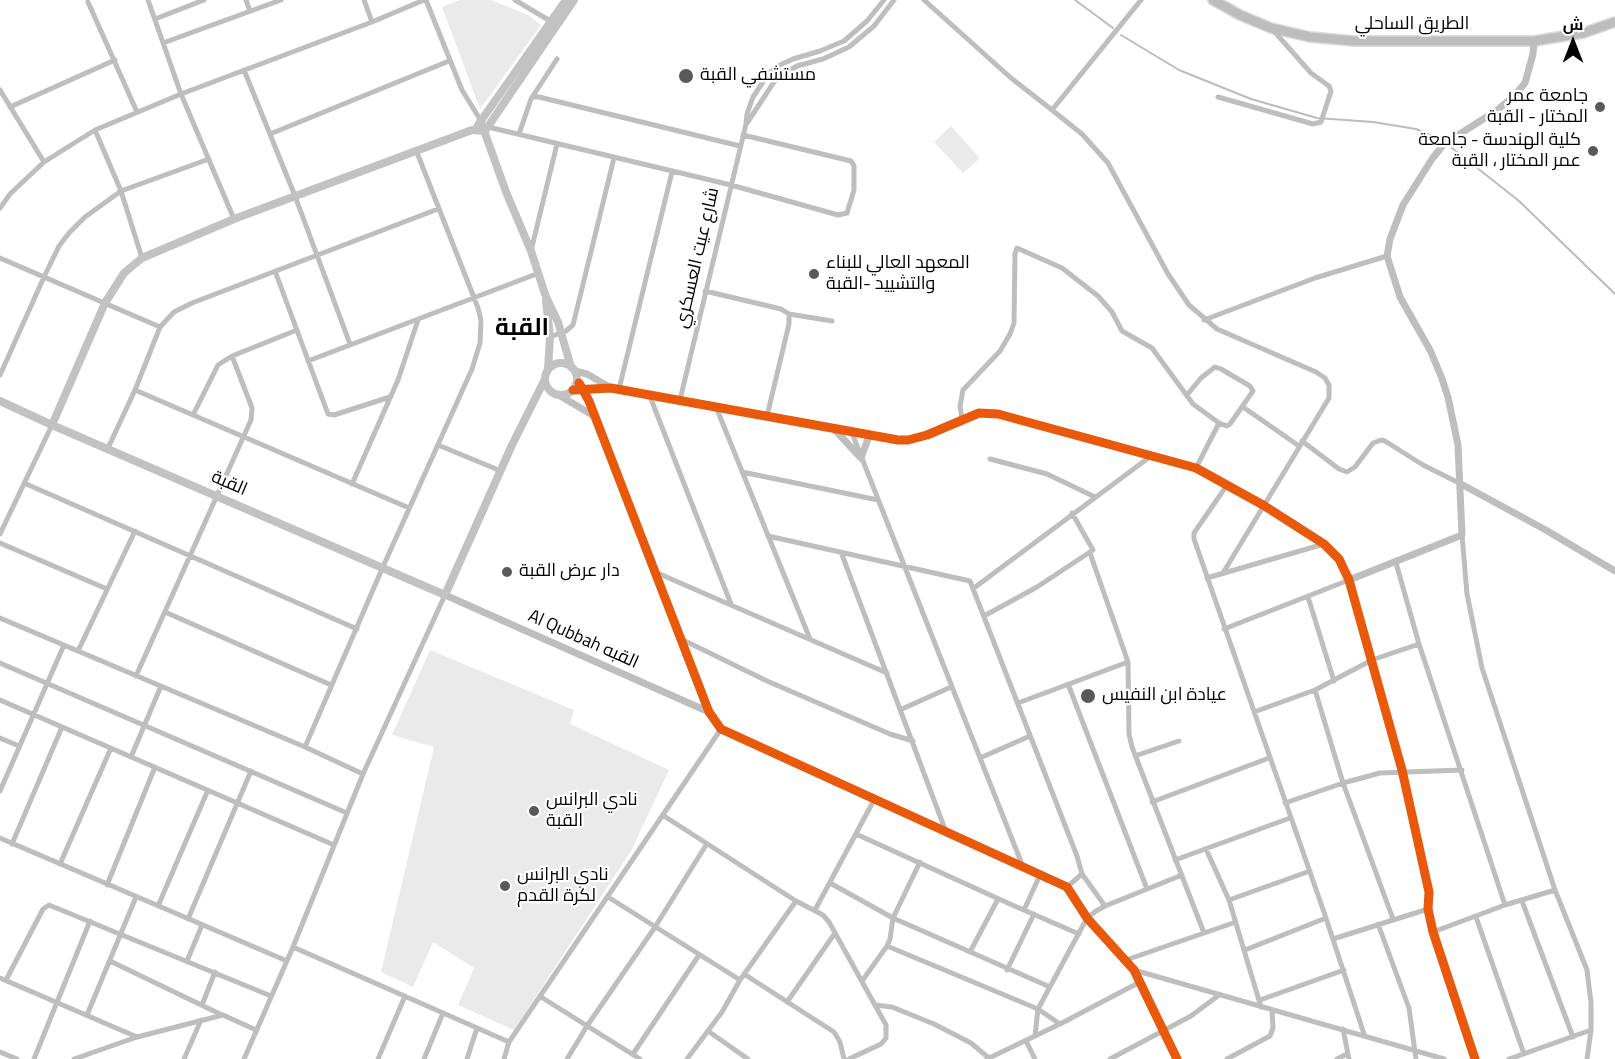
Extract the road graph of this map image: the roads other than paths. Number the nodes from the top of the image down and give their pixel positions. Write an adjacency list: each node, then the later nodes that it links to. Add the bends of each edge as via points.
1 (147, 0): 19 (street)
2 (204, 0): 19 (street)
3 (246, 0): 17 (street)
4 (280, 0): 17 (street)
5 (364, 0): 20 (street)
6 (424, 0): 20 (street); 28 (street)
7 (515, 0): 22 (street)
8 (566, 0): 22 (main road)
9 (574, 0): 22 (main road)
10 (884, 0): 16 (street, شارع عيت العسكري)
11 (894, 0): 18 (street, شارع عيت العسكري)
12 (924, 0): 35 (street)
13 (1141, 0): 35 (street)
14 (1213, 0): 23 (highway, الطريق الساحلي)
15 (88, 2): 27 (street)
16 (879, 8): 18 (street); 37 (street, شارع عيت العسكري, via 844,41 780,64 753,97)
17 (250, 11): 25 (street)
18 (885, 13): 37 (street, شارع عيت العسكري, via 849,47 797,66 776,79)
19 (155, 19): 25 (street)
20 (372, 22): 29 (street)
21 (1615, 22): 24 (highway, الطريق الساحلي, via 1583,33)
22 (554, 23): 38 (main road)
23 (1271, 28): 24 (highway, الطريق الساحلي, via 1354,41); 33 (street, via 1311,73 1329,86 1331,91 1321,122 1313,124)
24 (1534, 41): 58 (street, via 1525,84 1513,97 1444,144 1432,159 1403,205)
25 (163, 43): 31 (street)
26 (557, 59): 32 (street)
27 (115, 60): 34 (street); 36 (street)
28 (449, 61): 38 (street); 40 (street)
29 (244, 70): 31 (street); 40 (street)
30 (0, 90): 34 (street)
31 (181, 94): 36 (street); 47 (street)
32 (533, 97): 41 (street); 44 (street)
33 (1218, 97)
34 (10, 107): 48 (street)
35 (1052, 110): 70 (street, via 1082,134 1108,163 1168,274)
36 (137, 112): 39 (street)
37 (746, 124): 42 (street, شارع عيت العسكري)
38 (485, 126): 41 (street); 45 (main road); 56 (main road, via 506,192)
39 (96, 130): 48 (street); 51 (street)
40 (270, 134): 52 (street)
41 (519, 134): 43 (street)
42 (743, 135): 44 (street, شارع عيت العسكري); 50 (street, via 851,161 853,199 842,215)
43 (557, 144): 46 (street); 56 (street)
44 (740, 146): 50 (street, شارع عيت العسكري)
45 (416, 150): 52 (main road); 54 (street)
46 (614, 158): 49 (street); 74 (street, via 573,325)
47 (209, 159): 51 (street); 55 (street)
48 (44, 162): 53 (street)
49 (672, 171): 50 (street); 84 (street)
50 (731, 185): 64 (street, شارع عيت العسكري)
51 (121, 191): 60 (street); 63 (street, via 69,233)
52 (295, 196): 55 (main road); 57 (street)
53 (0, 208)
54 (438, 209): 57 (street); 66 (street)
55 (234, 219): 60 (main road)
56 (531, 251): 62 (main road)
57 (317, 255): 61 (street); 76 (street)
58 (1387, 256): 70 (street, via 1315,278); 117 (street, via 1400,297 1441,376 1454,421)
59 (0, 258): 63 (street)
60 (142, 258): 67 (main road, via 124,273)
61 (275, 271): 72 (street, via 192,303 174,312); 73 (street)
62 (538, 273): 65 (main road); 66 (street)
63 (44, 277): 67 (street); 81 (street)
64 (705, 291): 68 (street); 92 (street, شارع عيت العسكري)
65 (546, 297): 74 (main road); 75 (main road)
66 (475, 298): 69 (street); 107 (street, via 481,320 477,357)
67 (105, 303): 72 (street); 101 (main road)
68 (789, 314): 71 (street); 98 (street)
69 (418, 320): 76 (street); 91 (street)
70 (1204, 320): 106 (street, via 1325,378 1329,398)
71 (832, 321)
72 (160, 327): 85 (street)
73 (297, 330): 77 (street); 78 (street)
74 (562, 333): 75 (street); 79 (main road)
75 (549, 337): 80 (main road)
76 (350, 344): 78 (street)
77 (232, 356): 96 (street, via 214,371); 105 (street, via 252,408)
78 (308, 361): 91 (street, via 331,415)
79 (573, 368): 80 (main road, via 556,363); 83 (main road); 84 (street)
80 (548, 369): 82 (main road)
81 (0, 375)
82 (545, 379): 88 (main road, via 549,389); 113 (main road)
83 (577, 380): 86 (main road); 87 (street)
84 (615, 388): 87 (street); 89 (street)
85 (135, 390): 96 (street); 108 (street)
86 (573, 390): 87 (street); 88 (main road)
87 (583, 390): 97 (street)
88 (557, 394): 97 (street)
89 (649, 394): 92 (street); 146 (street)
90 (1187, 395): 94 (street, via 1211,369 1218,368 1252,389); 99 (street, via 1152,348 1124,333 1098,296 1062,268 1017,248 1014,323 1000,351 963,390); 100 (street, via 1196,407)
91 (390, 397): 116 (street)
92 (680, 400): 95 (street)
93 (0, 401): 101 (main road, القبة)
94 (1243, 406): 100 (street, via 1229,425); 106 (street)
95 (716, 407): 98 (street); 114 (street)
96 (193, 415): 105 (street)
97 (594, 416): 137 (street)
98 (767, 416): 102 (street)
99 (962, 419): 104 (street, via 908,440); 109 (street, via 979,413 998,414)
100 (1219, 423): 112 (street)
101 (52, 425): 108 (main road, القبة); 115 (street)
102 (835, 430): 103 (street); 110 (street)
103 (852, 433): 104 (street); 110 (street)
104 (869, 436): 110 (street)
105 (243, 437): 116 (street); 119 (street)
106 (1300, 444): 117 (street, via 1347,472 1373,443 1381,440); 122 (street)
107 (438, 446): 113 (street); 123 (street)
108 (108, 448): 119 (main road, القبة)
109 (1151, 456): 112 (street); 120 (street)
110 (861, 458): 121 (street)
111 (990, 459): 120 (street, via 1047,474)
112 (1196, 468): 118 (street)
113 (501, 471): 144 (main road)
114 (742, 472): 121 (street); 128 (street)
115 (24, 483): 125 (street); 126 (street)
116 (352, 484): 123 (street)
117 (1461, 484): 127 (street); 138 (street)
118 (1227, 485): 122 (street); 140 (street, via 1194,535)
119 (218, 497): 133 (street); 136 (main road, القبة)
120 (1095, 497): 124 (street)
121 (878, 500): 135 (street)
122 (1263, 505): 130 (street); 139 (street)
123 (409, 508): 136 (street)
124 (1072, 513): 132 (street, via 1093,550); 142 (street)
125 (135, 531): 133 (street); 143 (street)
126 (0, 534)
127 (1462, 535): 134 (street); 223 (street, via 1467,594 1482,668)
128 (768, 536): 131 (street); 153 (street)
129 (0, 543): 143 (street)
130 (1324, 544): 139 (street); 141 (street, via 1339,559)
131 (841, 552): 135 (street); 160 (street)
132 (1089, 553): 148 (street); 158 (street)
133 (191, 557): 147 (street); 150 (street)
134 (1396, 562): 141 (street); 154 (street)
135 (904, 566): 142 (street, via 963,578); 167 (street)
136 (382, 569): 144 (main road, القبة); 150 (street)
137 (654, 571): 146 (street); 152 (street)
138 (1615, 571)
139 (1223, 573): 140 (street)
140 (1207, 578): 151 (street)
141 (1349, 580): 145 (street); 157 (street)
142 (974, 588): 148 (street)
143 (107, 589): 156 (street)
144 (445, 595): 172 (street, Al Qubbah القبه); 193 (street)
145 (1308, 597): 151 (street); 162 (street)
146 (731, 604): 153 (street)
147 (165, 612): 161 (street); 165 (street)
148 (984, 616): 170 (street)
149 (0, 618): 155 (street)
150 (357, 629): 165 (street)
151 (1224, 629): 173 (street)
152 (681, 639): 172 (street); 180 (street, via 778,685)
153 (810, 640): 160 (street)
154 (1419, 644): 157 (street); 191 (street)
155 (64, 645): 156 (street); 163 (street)
156 (78, 651): 161 (street)
157 (1372, 660): 162 (street); 190 (street)
158 (1128, 662): 164 (street); 185 (street, via 1129,734)
159 (0, 663): 163 (street)
160 (887, 673): 171 (street)
161 (136, 676): 166 (street)
162 (1334, 681): 168 (street)
163 (47, 682): 174 (street); 175 (street)
164 (1068, 684): 170 (street); 222 (street)
165 (331, 685): 183 (street)
166 (161, 686): 175 (street); 183 (street)
167 (951, 687): 171 (street); 187 (street)
168 (1315, 690): 173 (street); 194 (street)
169 (0, 700): 174 (street)
170 (1018, 703): 178 (street)
171 (902, 709): 180 (street)
172 (709, 712): 177 (street)
173 (1254, 712): 188 (street)
174 (32, 715): 176 (street); 182 (street)
175 (145, 724): 186 (street); 192 (street)
176 (62, 727): 184 (street); 207 (street)
177 (721, 729): 197 (street); 202 (street)
178 (1030, 736): 187 (street); 216 (street)
179 (0, 738): 182 (street)
180 (913, 741): 205 (street)
181 (1179, 741): 185 (street)
182 (19, 746): 196 (street)
183 (305, 747): 193 (street)
184 (111, 748): 186 (street); 213 (street)
185 (1135, 756): 198 (street)
186 (131, 757): 189 (street)
187 (980, 758): 214 (street)
188 (1269, 758): 198 (street); 200 (street)
189 (155, 767): 195 (street); 220 (street)
190 (1402, 770): 191 (street); 194 (street); 233 (street, via 1429,892)
191 (1462, 770): 230 (street)
192 (251, 771): 199 (street); 201 (street)
193 (363, 774): 201 (street)
194 (1343, 783): 200 (street); 242 (street)
195 (208, 790): 199 (street); 231 (street)
196 (0, 791)
197 (874, 800): 204 (street); 205 (street)
198 (1152, 802): 211 (street)
199 (237, 803): 209 (street); 241 (street)
200 (1285, 803): 203 (street)
201 (347, 813): 209 (street)
202 (664, 816): 208 (street); 225 (street)
203 (1290, 818): 210 (street); 215 (street)
204 (856, 834): 212 (street); 219 (street)
205 (947, 834): 214 (street)
206 (0, 838): 207 (street)
207 (12, 844): 213 (street)
208 (706, 844): 229 (street); 247 (street)
209 (334, 845): 255 (street)
210 (1206, 849): 211 (street); 227 (street)
211 (1175, 860): 218 (street)
212 (921, 862): 226 (street); 238 (street)
213 (60, 864): 220 (street)
214 (1023, 867): 217 (street)
215 (1310, 872): 227 (street); 240 (street)
216 (1082, 874): 221 (street); 232 (street)
217 (1040, 875): 221 (street); 235 (street)
218 (1182, 875): 222 (street); 251 (street)
219 (830, 883): 234 (street); 238 (street)
220 (107, 885): 224 (street)
221 (1067, 887): 239 (street)
222 (1147, 889): 232 (street)
223 (1556, 890): 228 (street); 293 (street, via 1587,970)
224 (136, 897): 231 (street); 249 (street)
225 (608, 897): 247 (street); 276 (street)
226 (998, 899): 235 (street); 257 (street)
227 (1228, 900): 244 (street)
228 (1522, 901): 230 (street); 298 (street)
229 (796, 902): 234 (street); 267 (street)
230 (1505, 905): 237 (street)
231 (158, 906): 241 (street)
232 (1105, 906): 239 (street)
233 (1428, 909): 242 (street); 248 (street)
234 (815, 910): 250 (street)
235 (1024, 910): 236 (street)
236 (1034, 914): 252 (street); 263 (street)
237 (1476, 917): 248 (street); 305 (street)
238 (893, 918): 254 (street); 257 (street)
239 (1087, 918): 252 (street); 259 (street)
240 (1326, 918): 253 (street); 256 (street)
241 (188, 919): 246 (street)
242 (1393, 919): 245 (street)
243 (90, 921): 249 (street); 268 (street, via 53,906 45,907); 277 (street)
244 (1236, 922): 251 (street); 256 (street)
245 (1378, 924): 253 (street); 302 (street, via 1409,1008)
246 (202, 925): 261 (street); 262 (street)
247 (655, 927): 258 (street); 289 (street)
248 (1433, 932): 330 (street)
249 (121, 933): 260 (street); 261 (street)
250 (835, 933): 270 (street); 278 (street)
251 (1204, 933): 259 (street)
252 (1079, 934): 272 (street)
253 (1334, 939): 265 (street)
254 (887, 946): 270 (street); 282 (street)
255 (293, 947): 262 (street); 275 (street)
256 (1245, 950): 279 (street)
257 (970, 952): 263 (street)
258 (699, 955): 269 (street); 304 (street)
259 (1126, 960): 264 (street)
260 (110, 961): 280 (street); 285 (street)
261 (187, 961): 266 (street)
262 (287, 962): 274 (street)
263 (1007, 970): 272 (street)
264 (1134, 970): 271 (street); 273 (street)
265 (1344, 970): 279 (street); 296 (street)
266 (215, 972): 274 (street); 280 (street)
267 (744, 974): 269 (street); 278 (street)
268 (3, 979): 277 (street)
269 (740, 980): 294 (street)
270 (862, 981): 281 (street)
271 (1140, 982): 288 (street); 295 (street)
272 (1050, 987): 282 (street)
273 (1219, 995): 279 (street); 295 (street)
274 (272, 996): 292 (street)
275 (405, 996): 284 (street); 312 (street)
276 (541, 997): 289 (street); 301 (street)
277 (56, 1002): 285 (street); 308 (street)
278 (787, 1002): 320 (street, via 834,1032)
279 (1261, 1004): 283 (street)
280 (202, 1005): 286 (street)
281 (875, 1005): 321 (street, via 886,1025 886,1038); 322 (street, via 892,1007 933,1024 971,1043)
282 (1038, 1009): 288 (street); 297 (street)
283 (1272, 1010): 291 (street); 326 (street, via 1270,1036)
284 (443, 1013): 290 (street); 313 (street)
285 (87, 1015): 299 (street)
286 (223, 1015): 287 (street); 292 (street)
287 (201, 1020): 299 (street); 310 (street)
288 (1060, 1024): 297 (street)
289 (587, 1026): 304 (street); 316 (street)
290 (477, 1028): 301 (street); 314 (street)
291 (1343, 1029): 296 (street); 306 (street)
292 (256, 1030): 311 (street)
293 (1591, 1030): 298 (street); 332 (street)
294 (708, 1031): 318 (street); 319 (street)
295 (1163, 1032): 324 (street); 325 (street)
296 (1364, 1034): 302 (street)
297 (1035, 1036): 300 (street)
298 (1573, 1036): 305 (street)
299 (136, 1037): 309 (street)
300 (1026, 1041): 322 (street); 323 (street)
301 (509, 1042): 315 (street)
302 (1415, 1050): 328 (street); 329 (street)
303 (0, 1053): 307 (street)
304 (633, 1054): 317 (street)
305 (1524, 1054): 331 (street)
306 (1348, 1056): 327 (street)
307 (17, 1059)
308 (34, 1059)
309 (74, 1059)
310 (184, 1059)
311 (244, 1059)
312 (378, 1059)
313 (424, 1059)
314 (467, 1059)
315 (504, 1059)
316 (567, 1059)
317 (640, 1059)
318 (687, 1059)
319 (748, 1059)
320 (844, 1059)
321 (849, 1059)
322 (989, 1059)
323 (1035, 1059)
324 (1110, 1059)
325 (1177, 1059)
326 (1227, 1059)
327 (1337, 1059)
328 (1416, 1059)
329 (1444, 1059)
330 (1475, 1059)
331 (1509, 1059)
332 (1587, 1059)

